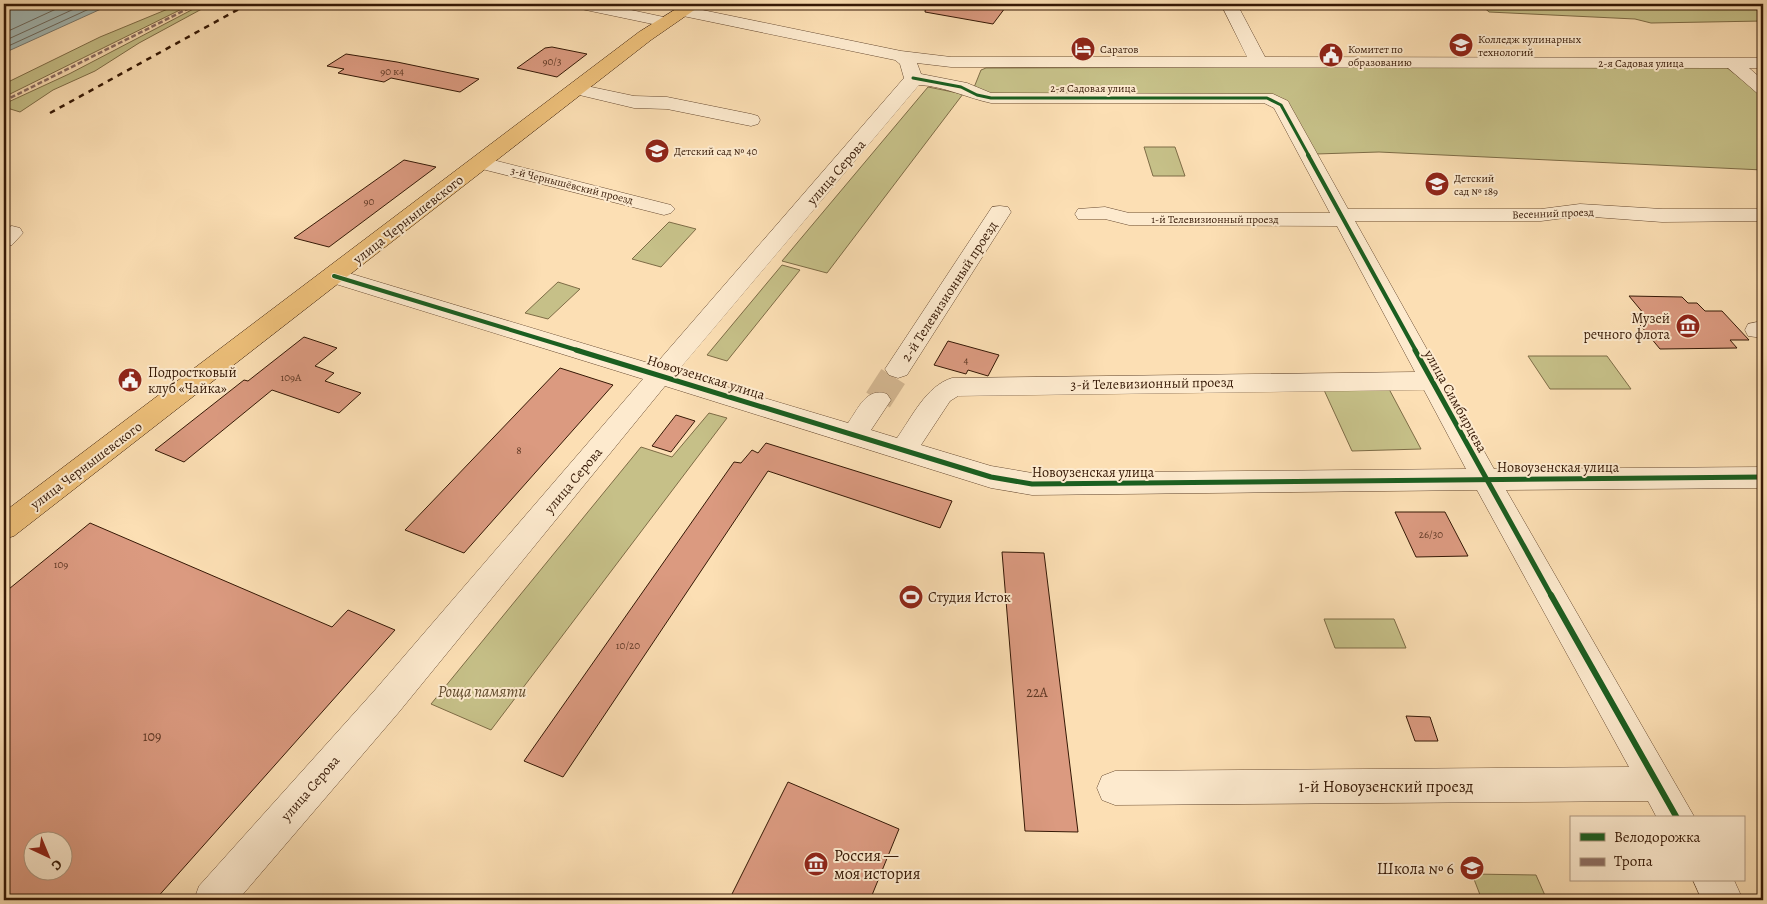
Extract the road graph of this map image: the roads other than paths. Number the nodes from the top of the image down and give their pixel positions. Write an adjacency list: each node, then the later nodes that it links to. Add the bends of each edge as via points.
1 (581, 4): 3 (street, 2-я Садовая улица)
2 (1229, 4): 6 (street)
3 (682, 12): 4 (street, 2-я Садовая улица); 11 (main road, улица Чернышевского)
4 (900, 56): 5 (street, 2-я Садовая улица); 9 (street, via 908,62)
5 (971, 63): 6 (street, 2-я Садовая улица); 10 (street)
6 (1259, 63): 7 (street, 2-я Садовая улица)
7 (1732, 63): 8 (street, 2-я Садовая улица); 12 (street)
8 (1763, 63)
9 (913, 78): 10 (street, 2-я Садовая улица); 23 (street, улица Серова)
10 (962, 87): 13 (street, 2-я Садовая улица, via 991,98 1267,98)
11 (577, 89): 14 (street, via 634,102 667,103); 15 (main road, улица Чернышевского)
12 (1763, 89)
13 (1275, 101): 20 (street, улица Симбирцева, via 1281,104)
14 (751, 120)
15 (481, 163): 16 (street, 3-й Чернышёвский проезд); 21 (main road, улица Чернышевского)
16 (664, 208)
17 (1000, 212): 22 (street, 2-й Телевизионный проезд)
18 (1086, 214): 20 (street, 1-й Телевизионный проезд, via 1105,213 1130,219)
19 (1763, 215): 20 (street, Весенний проезд, via 1552,211 1541,215)
20 (1343, 218): 24 (street, улица Симбирцева)
21 (334, 276): 23 (street, Новоузенская улица); 30 (main road, улица Чернышевского)
22 (898, 369)
23 (662, 375): 26 (street, Новоузенская улица); 35 (street, улица Серова)
24 (1432, 381): 27 (street, 3-й Телевизионный проезд, via 952,387 941,395); 29 (street, улица Симбирцева)
25 (878, 400): 26 (street)
26 (854, 435): 27 (street, Новоузенская улица)
27 (904, 450): 29 (street, Новоузенская улица, via 991,477 1032,484)
28 (1763, 478): 29 (street, Новоузенская улица)
29 (1486, 479): 31 (street, улица Симбирцева)
30 (6, 524)
31 (1658, 784): 32 (street, 1-й Новоузенский проезд); 33 (street, улица Симбирцева)
32 (1115, 788)
33 (1676, 816)
34 (1713, 882): 36 (street)
35 (213, 900)
36 (1723, 900)

